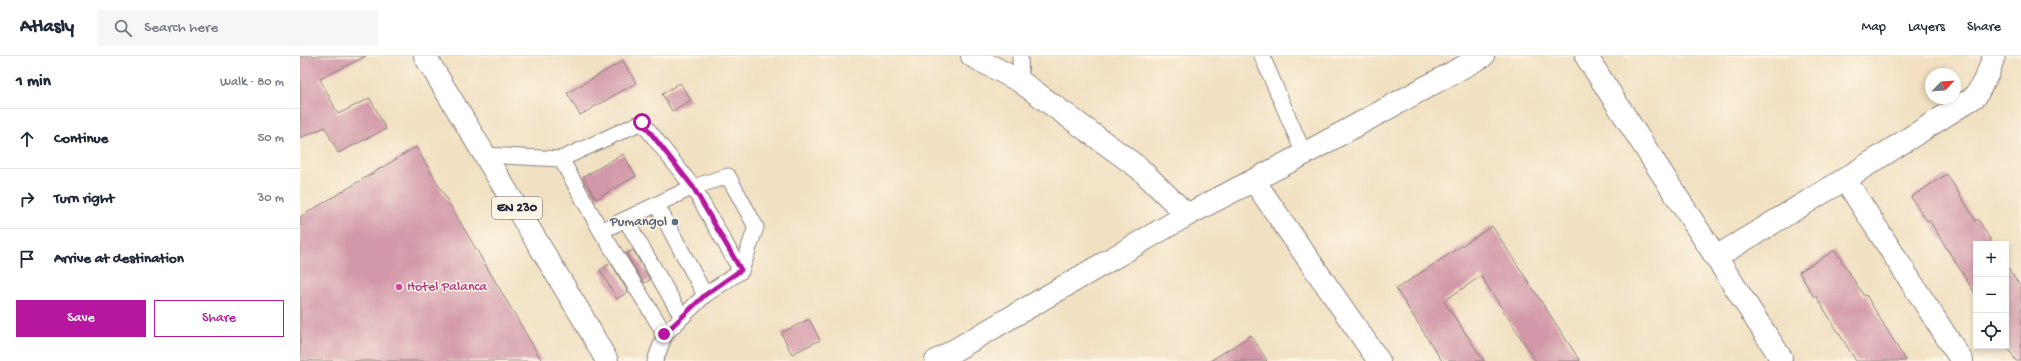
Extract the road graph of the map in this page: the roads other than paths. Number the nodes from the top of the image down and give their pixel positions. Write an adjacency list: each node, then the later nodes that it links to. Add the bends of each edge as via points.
1 (425, 56): 10 (street, EN 230)
2 (972, 56): 8 (street)
3 (1020, 56): 8 (lane)
4 (1262, 56): 9 (lane)
5 (1483, 56): 9 (street)
6 (1586, 56): 19 (street)
7 (1994, 56): 12 (street, via 1976,96)
8 (1021, 82): 16 (street, via 1139,168)
9 (1304, 154): 13 (street)
10 (485, 155): 11 (lane); 26 (street, EN 230)
11 (560, 159): 14 (lane, via 642,122); 18 (lane)
12 (1846, 179): 19 (street); 29 (street)
13 (1254, 181): 16 (street); 28 (street)
14 (693, 187): 15 (lane); 20 (lane); 20 (lane, via 728,176 756,227)
15 (657, 205): 17 (lane); 21 (lane)
16 (1187, 215): 25 (street)
17 (626, 220): 18 (lane); 22 (lane)
18 (601, 232): 23 (lane)
19 (1716, 257): 24 (street)
20 (741, 270): 21 (lane)
21 (705, 295): 22 (lane)
22 (682, 317): 23 (lane)
23 (664, 334): 27 (lane)
24 (1781, 358)
25 (940, 360)
26 (607, 361)
27 (655, 361)
28 (1378, 361)
29 (1962, 361)

